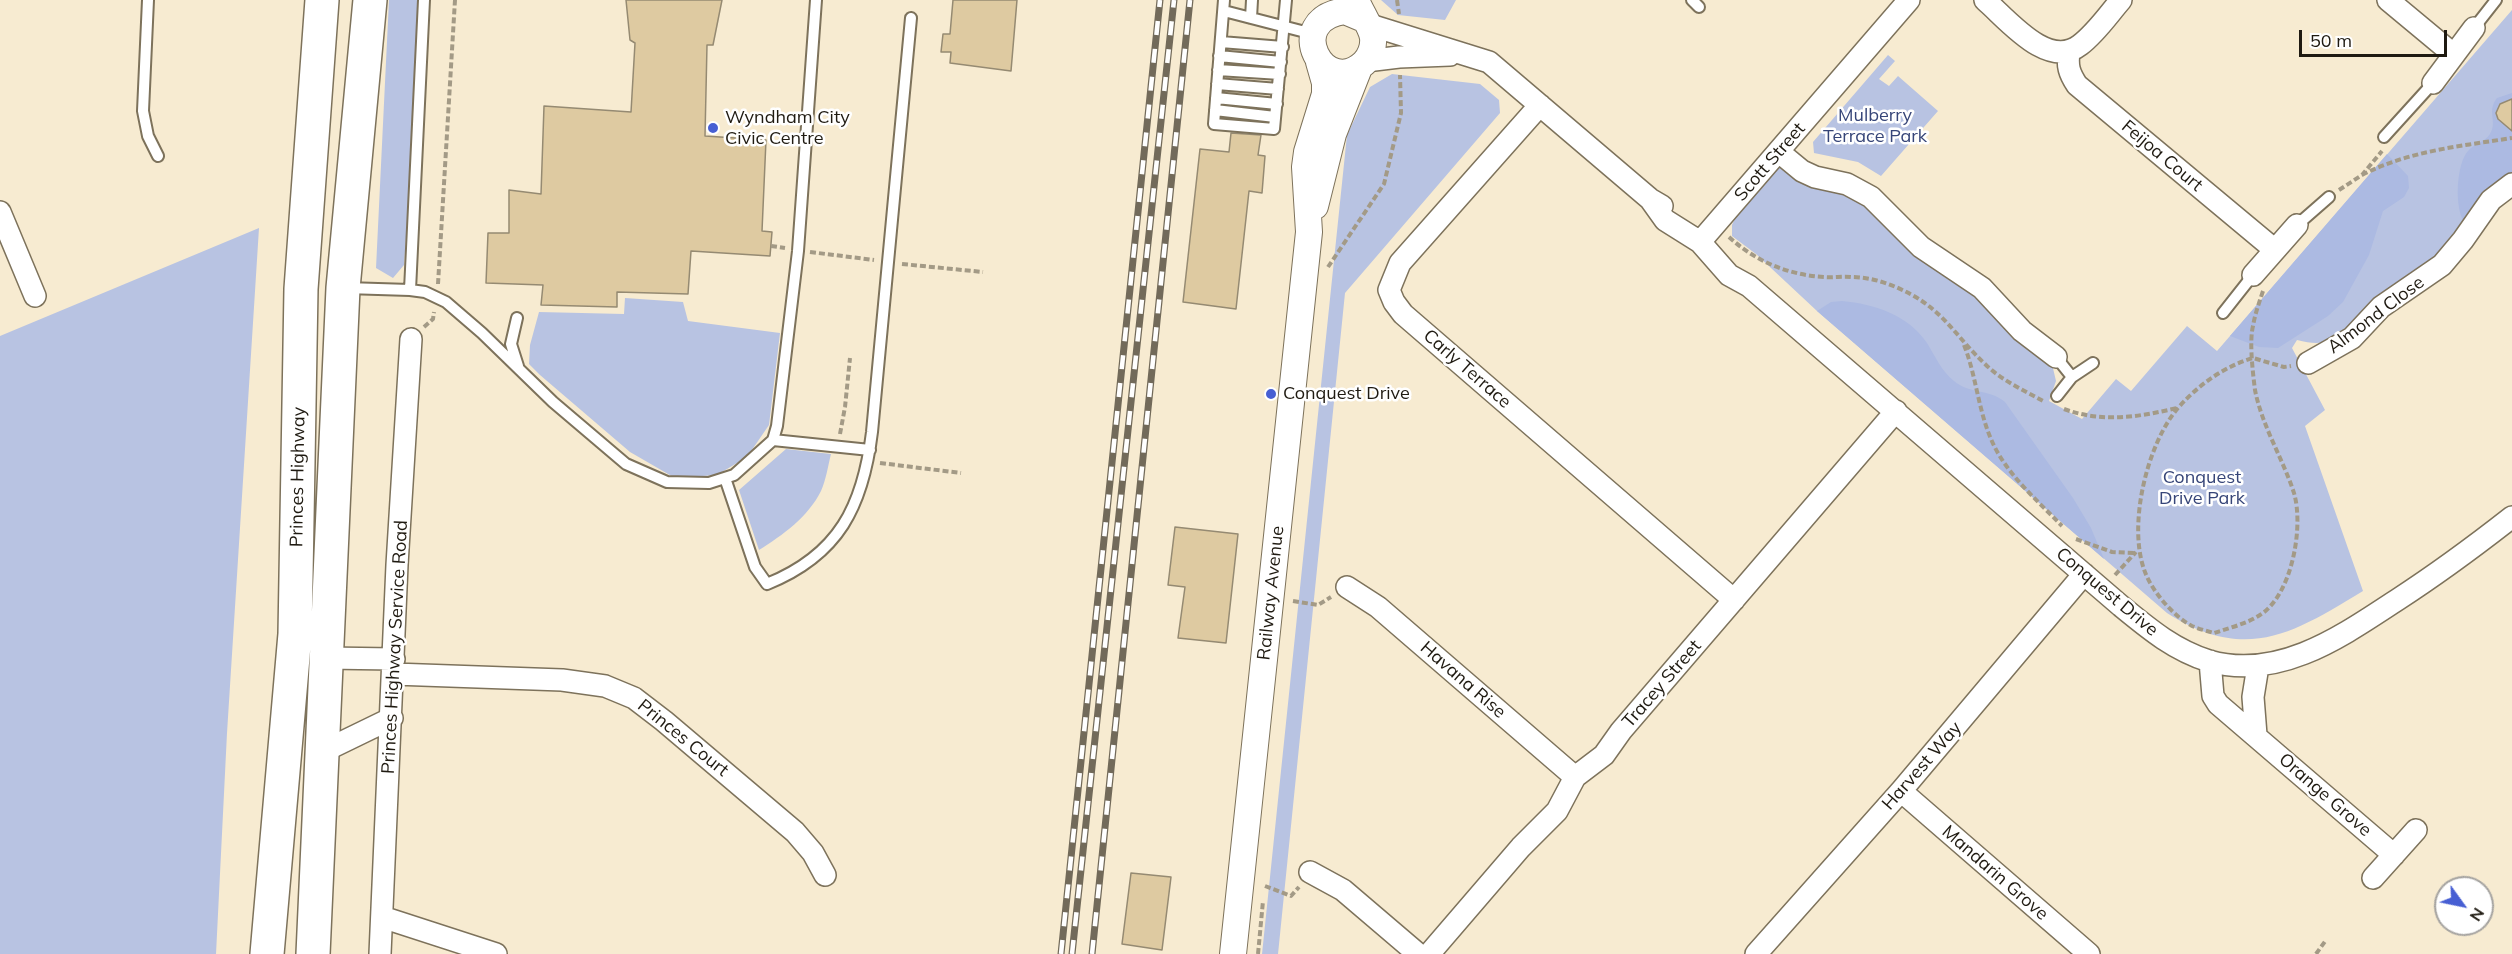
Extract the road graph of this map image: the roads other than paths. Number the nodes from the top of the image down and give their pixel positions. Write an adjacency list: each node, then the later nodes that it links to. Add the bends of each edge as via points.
1 (148, 0): 40 (lane, via 143,111 148,136)
2 (322, 0): 50 (highway, Princes Highway)
3 (370, 0): 49 (highway, Princes Highway)
4 (424, 0): 51 (lane)
5 (816, 0): 63 (lane, via 793,303)
6 (1252, 0): 17 (lane)
7 (1286, 0): 18 (lane)
8 (1326, 0): 20 (street)
9 (1909, 0): 39 (street, Scott Street)
10 (1984, 0): 23 (street, via 2037,46)
11 (2121, 0): 23 (street)
12 (2388, 0): 24 (street)
13 (2496, 0): 19 (lane)
14 (1224, 5): 17 (lane); 21 (lane)
15 (1362, 14): 20 (street, via 1344,11 1324,17); 25 (street, Conquest Drive, via 1402,34); 29 (street, via 1373,37)
16 (911, 18): 64 (lane)
17 (1251, 18): 18 (lane)
18 (1285, 26): 20 (lane); 22 (lane)
19 (2474, 28): 24 (street)
20 (1315, 29): 28 (street, via 1314,53)
21 (1221, 42): 22 (lane); 26 (lane)
22 (1282, 46): 27 (lane)
23 (2069, 52): 47 (street, Feijoa Court, via 2069,74 2077,85)
24 (2453, 54): 32 (street)
25 (1468, 55): 29 (street, Conquest Drive, via 1399,57); 37 (street, Conquest Drive, via 1496,67)
26 (1220, 56): 27 (lane); 30 (lane)
27 (1281, 62): 31 (lane)
28 (1319, 62): 29 (street, via 1342,72); 45 (street, Railway Avenue, via 1325,94 1305,168)
29 (1363, 64): 45 (street, Railway Avenue, via 1333,134)
30 (1218, 70): 31 (lane); 33 (lane)
31 (1280, 74): 34 (lane)
32 (2433, 83): 38 (lane)
33 (1217, 84): 34 (lane); 35 (lane)
34 (1278, 89): 36 (lane)
35 (1216, 98): 36 (lane); 36 (lane, via 1214,124 1274,129)
36 (1277, 104)
37 (1540, 105): 46 (street, Conquest Drive, via 1650,199); 69 (street, Carly Terrace, via 1400,263 1389,290 1403,314)
38 (2384, 137)
39 (1779, 152): 46 (street, Scott Street); 56 (street, via 1802,171 1847,184 1871,197 1914,240 1982,288 2022,331)
40 (158, 156)
41 (2512, 184): 58 (street, Almond Close, via 2491,200 2442,265 2381,307 2352,338)
42 (2329, 197): 44 (lane)
43 (0, 212): 52 (street)
44 (2297, 225): 47 (street)
45 (1309, 232): 90 (street, Railway Avenue)
46 (1709, 232): 62 (street, Conquest Drive, via 1708,248 1721,269 1749,286)
47 (2275, 250): 48 (street)
48 (2253, 275): 53 (lane)
49 (343, 288): 50 (highway); 51 (lane); 70 (highway, Princes Highway)
50 (301, 289): 74 (highway, Princes Highway, via 296,634)
51 (410, 290): 59 (lane, via 446,302)
52 (35, 296)
53 (2223, 313)
54 (517, 318): 59 (lane, via 511,344)
55 (411, 339): 73 (street, Princes Highway Service Road)
56 (2056, 357): 60 (lane)
57 (2093, 363): 60 (lane)
58 (2308, 363)
59 (519, 369): 65 (lane, via 626,464 667,482 709,483)
60 (2072, 377): 61 (lane)
61 (2054, 400)
62 (1896, 411): 67 (street, Conquest Drive); 69 (street, Tracey Street)
63 (773, 440): 64 (lane); 65 (lane)
64 (870, 450): 65 (lane, via 861,492 837,534 790,574 767,584 755,567)
65 (725, 478)
66 (2512, 517): 72 (street, Conquest Drive, via 2343,636 2300,655)
67 (2084, 574): 71 (street, Conquest Drive, via 2172,646); 79 (street, Harvest Way)
68 (1347, 587): 78 (street, Havana Rise, via 1378,607)
69 (1734, 600): 78 (street, Tracey Street, via 1604,755)
70 (326, 658): 73 (street); 74 (highway); 77 (highway, Princes Highway)
71 (2210, 661): 72 (street, Conquest Drive); 76 (street, Orange Grove, via 2213,696)
72 (2259, 666): 76 (street, via 2253,697)
73 (394, 667): 75 (street, Princes Highway Service Road); 83 (street, Princes Court, via 562,680 605,686 634,698 795,832)
74 (290, 704): 86 (highway, Princes Highway)
75 (392, 718): 77 (street); 85 (street, Princes Highway Service Road)
76 (2256, 735): 81 (street, Orange Grove)
77 (322, 752): 87 (highway, Princes Highway)
78 (1575, 777): 92 (street, Tracey Street, via 1557,811)
79 (1901, 791): 93 (street, Harvest Way); 94 (street, Mandarin Grove)
80 (2416, 830): 81 (street)
81 (2394, 855): 84 (street)
82 (1310, 872): 91 (street, via 1343,891)
83 (825, 875)
84 (2373, 878)
85 (382, 917): 88 (street, Princes Highway Service Road); 89 (street)
86 (267, 954)
87 (312, 954)
88 (380, 954)
89 (496, 954)
90 (1233, 954)
91 (1418, 954)
92 (1429, 954)
93 (1756, 954)
94 (2089, 954)

